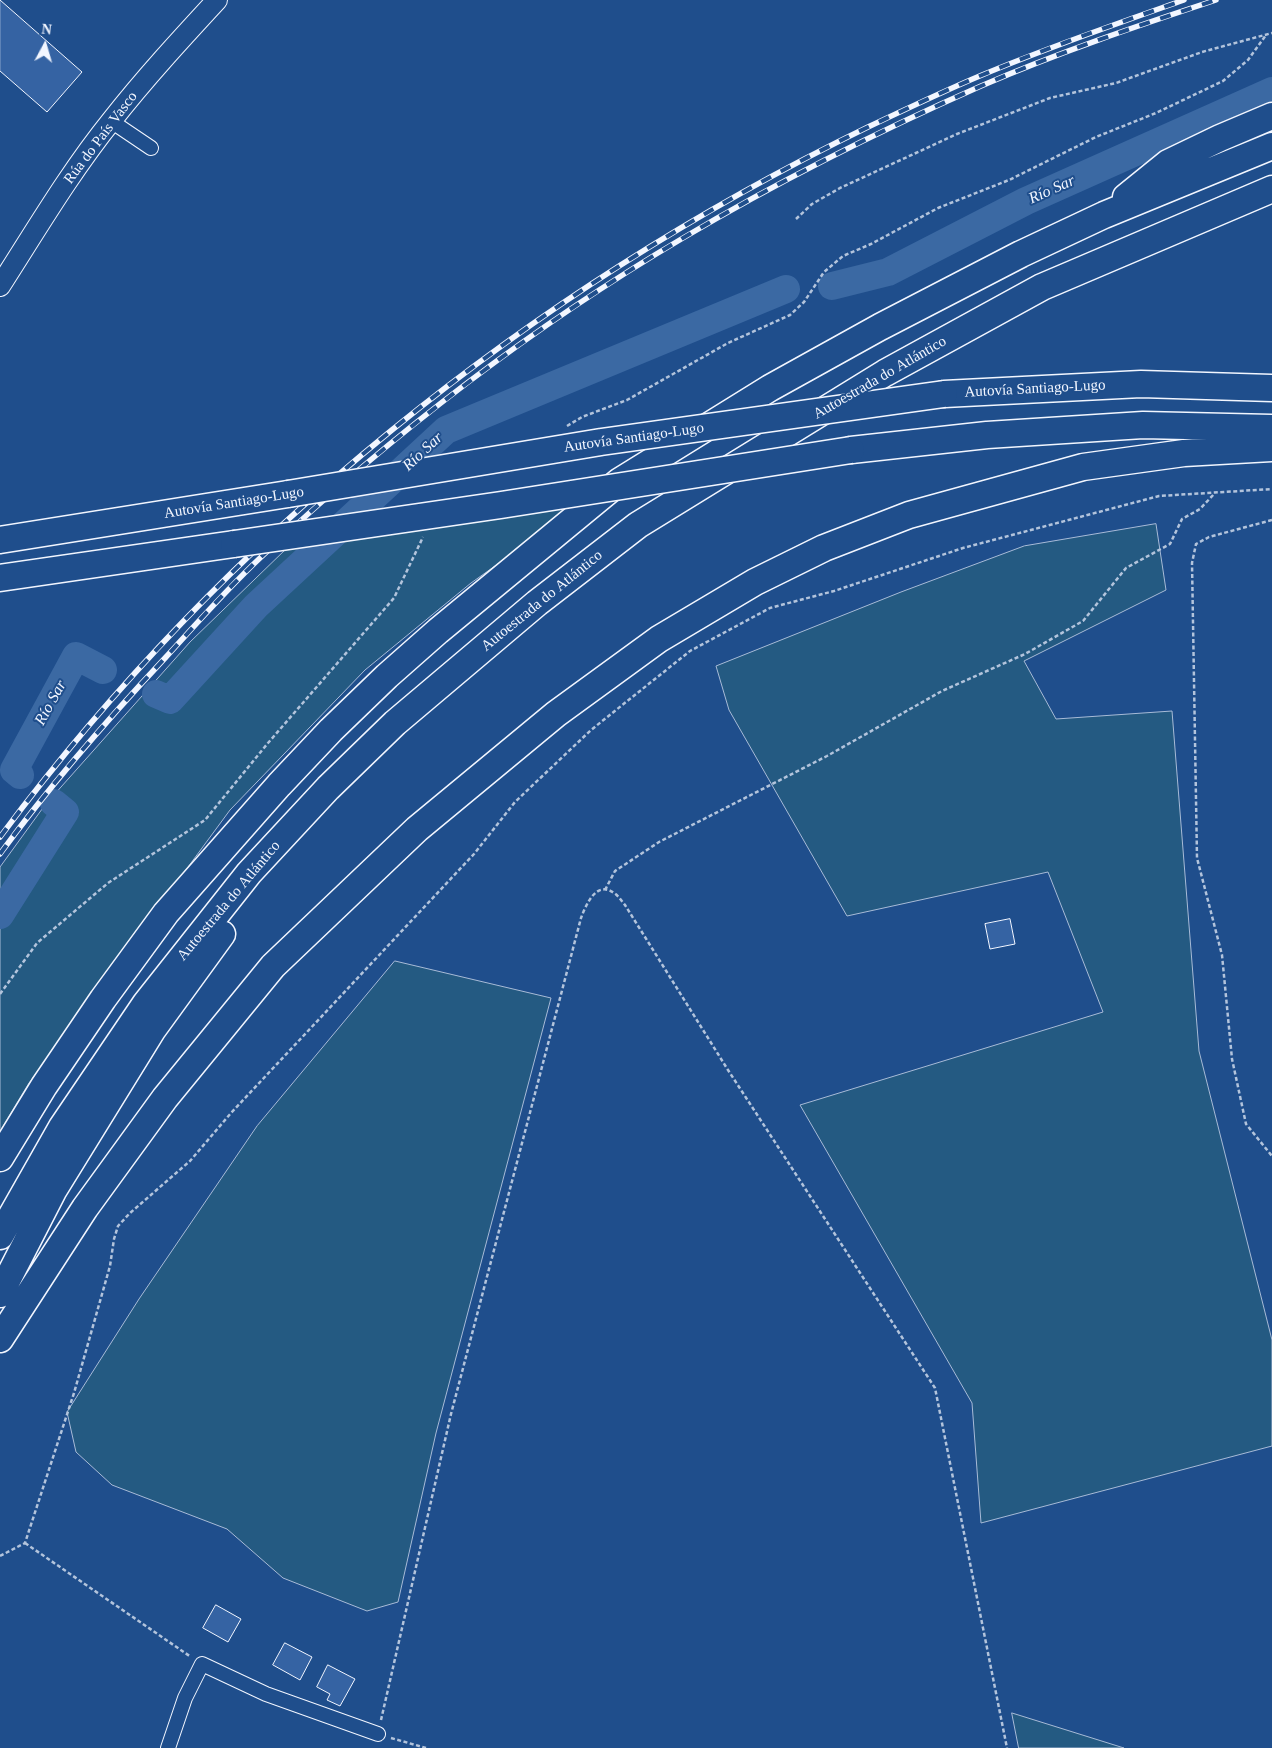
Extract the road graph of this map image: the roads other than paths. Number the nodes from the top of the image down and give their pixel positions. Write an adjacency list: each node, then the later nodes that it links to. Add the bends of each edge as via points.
1 (217, 0): 3 (street, Rúa do País Vasco)
2 (1272, 116): 8 (highway, via 1168,163)
3 (111, 120): 5 (street); 10 (street, Rúa do País Vasco)
4 (1272, 146): 8 (highway)
5 (151, 148)
6 (1272, 189): 9 (highway, Autoestrada do Atlántico)
7 (1272, 207): 9 (highway, via 1188,241)
8 (1104, 215): 17 (highway, via 880,327 770,388 620,481 438,631 331,730 166,913 102,999)
9 (1117, 255): 16 (highway, Autoestrada do Atlántico, via 1042,287 885,373 638,526 537,603)
10 (0, 286)
11 (1272, 388): 14 (highway, Autovía Santiago-Lugo, bridge, via 1142,384 944,394 601,442)
12 (1272, 428): 15 (highway, bridge, via 1143,425 987,435 851,450)
13 (1272, 448): 20 (highway, via 1184,453 1084,467 909,515 824,548 764,578 659,639 556,714 417,829 273,966 165,1098 85,1208)
14 (0, 540)
15 (0, 578)
16 (442, 684): 18 (highway, Autoestrada do Atlántico, via 395,723 328,788 248,873 146,1003 62,1127); 19 (highway, via 238,912 153,1029 53,1191)
17 (0, 1158)
18 (0, 1236)
19 (0, 1294)
20 (0, 1339)
21 (378, 1734): 22 (street, via 266,1694 202,1664 185,1698)
22 (168, 1748)

